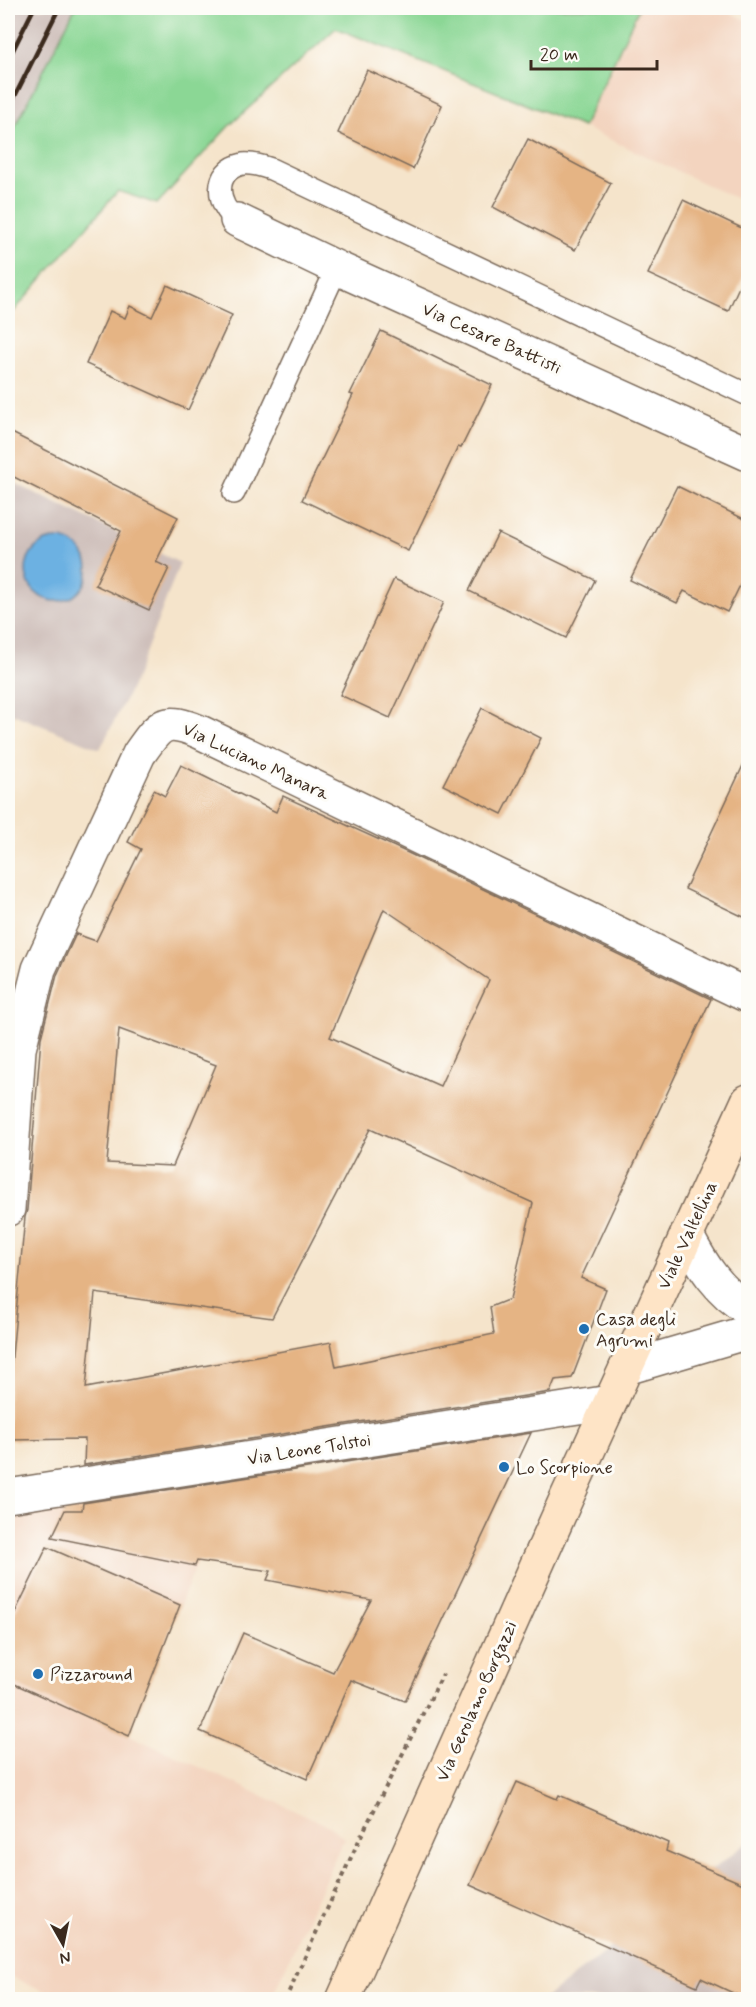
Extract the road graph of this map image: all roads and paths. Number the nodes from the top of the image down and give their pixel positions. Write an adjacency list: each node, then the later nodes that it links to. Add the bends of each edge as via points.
1 (237, 220): 2 (street, Via Cesare Battisti); 3 (lane, via 226,210 220,195 226,172 243,164 271,169)
2 (336, 268): 4 (street, Via Cesare Battisti); 5 (lane)
3 (748, 395)
4 (748, 454)
5 (234, 493)
6 (748, 996): 8 (street, Via Luciano Manara, via 200,732 179,724 166,725 139,754 39,969 19,1049)
7 (748, 1101): 9 (main road, Viale Valtellina)
8 (8, 1209)
9 (687, 1236): 10 (street, via 708,1273); 12 (main road, Viale Valtellina)
10 (748, 1309)
11 (748, 1332): 12 (street)
12 (626, 1368): 13 (main road, Viale Valtellina)
13 (610, 1402): 14 (street, Via Leone Tolstoi); 17 (main road, Via Gerolamo Borgazzi)
14 (8, 1496)
15 (447, 1664): 16 (path)
16 (285, 2000)
17 (343, 2000)

